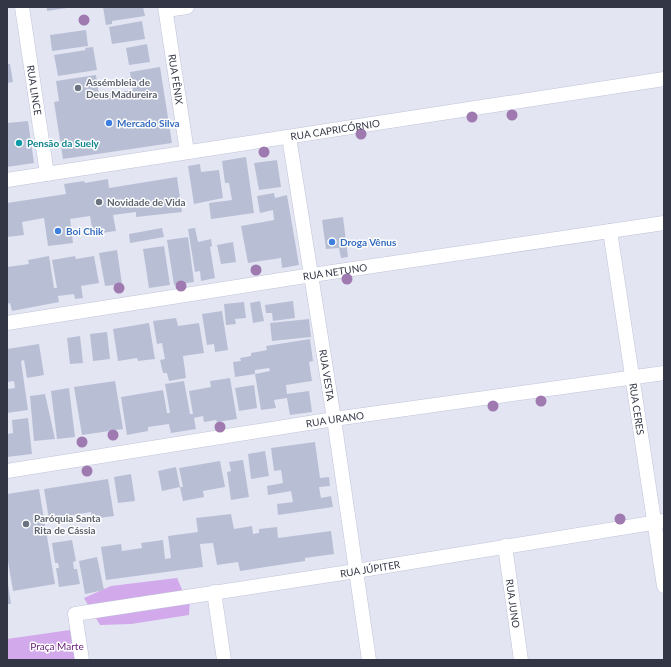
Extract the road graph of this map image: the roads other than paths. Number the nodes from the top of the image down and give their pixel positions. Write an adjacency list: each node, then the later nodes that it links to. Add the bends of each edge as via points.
1 (22, 7): 7 (street, RUA LINCE)
2 (187, 7): 3 (street)
3 (165, 9): 6 (street, RUA FÊNIX)
4 (664, 80): 5 (street, RUA CAPRICÓRNIO)
5 (289, 137): 6 (street, RUA CAPRICÓRNIO); 11 (street, RUA VESTA)
6 (187, 152): 7 (street, RUA CAPRICÓRNIO)
7 (47, 174): 8 (street, RUA CAPRICÓRNIO)
8 (7, 180)
9 (664, 223): 10 (street, RUA NETUNO)
10 (610, 231): 11 (street, RUA NETUNO); 14 (street, RUA CERES)
11 (312, 275): 12 (street, RUA NETUNO); 15 (street, RUA VESTA)
12 (7, 322)
13 (664, 373): 14 (street, RUA URANO)
14 (632, 378): 15 (street, RUA URANO); 17 (street, RUA CERES)
15 (334, 418): 16 (street, RUA URANO); 19 (street, RUA VESTA)
16 (7, 471)
17 (659, 522): 18 (street, RUA JÚPITER); 20 (street, RUA CERES)
18 (505, 546): 19 (street, RUA JÚPITER); 25 (street, RUA JUNO)
19 (356, 571): 21 (street, RUA JÚPITER); 24 (street, RUA VESTA)
20 (664, 586)
21 (214, 592): 22 (street, RUA JÚPITER, via 75,614); 23 (street)
22 (82, 660)
23 (224, 660)
24 (369, 660)
25 (521, 660)

